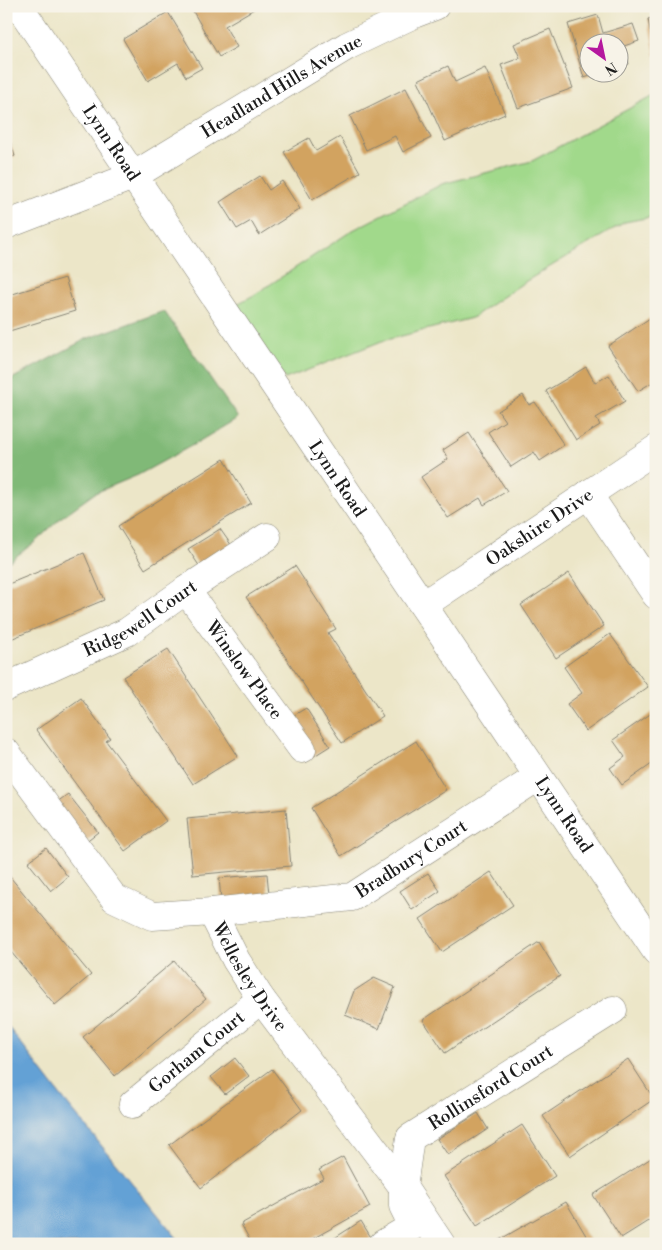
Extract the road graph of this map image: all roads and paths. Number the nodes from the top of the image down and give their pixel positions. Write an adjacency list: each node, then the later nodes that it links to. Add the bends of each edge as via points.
1 (19, 6): 3 (street, Lynn Road)
2 (420, 9): 3 (street, Headland Hills Avenue, via 347,46)
3 (133, 176): 4 (street, Headland Hills Avenue); 10 (street, Lynn Road)
4 (6, 225)
5 (656, 449): 6 (street, Oakshire Drive)
6 (588, 494): 9 (street); 10 (street, Oakshire Drive)
7 (267, 537): 8 (street, Ridgewell Court)
8 (186, 590): 11 (street, Ridgewell Court, via 128,632); 12 (street, Winslow Place)
9 (656, 595)
10 (423, 605): 14 (street, Lynn Road)
11 (6, 686)
12 (302, 749)
13 (6, 752): 15 (street, Wellesley Drive, via 114,898 152,916)
14 (538, 777): 15 (street, Bradbury Court, via 352,897); 16 (street, Lynn Road)
15 (212, 912): 17 (street, Wellesley Drive, via 236,960)
16 (656, 951)
17 (261, 998): 19 (street, Gorham Court); 20 (street, Wellesley Drive)
18 (613, 1010): 20 (street, Rollinsford Court, via 410,1138)
19 (133, 1104)
20 (404, 1187): 21 (street, via 403,1206 413,1226); 22 (street, Wellesley Drive)
21 (383, 1244)
22 (441, 1244)

